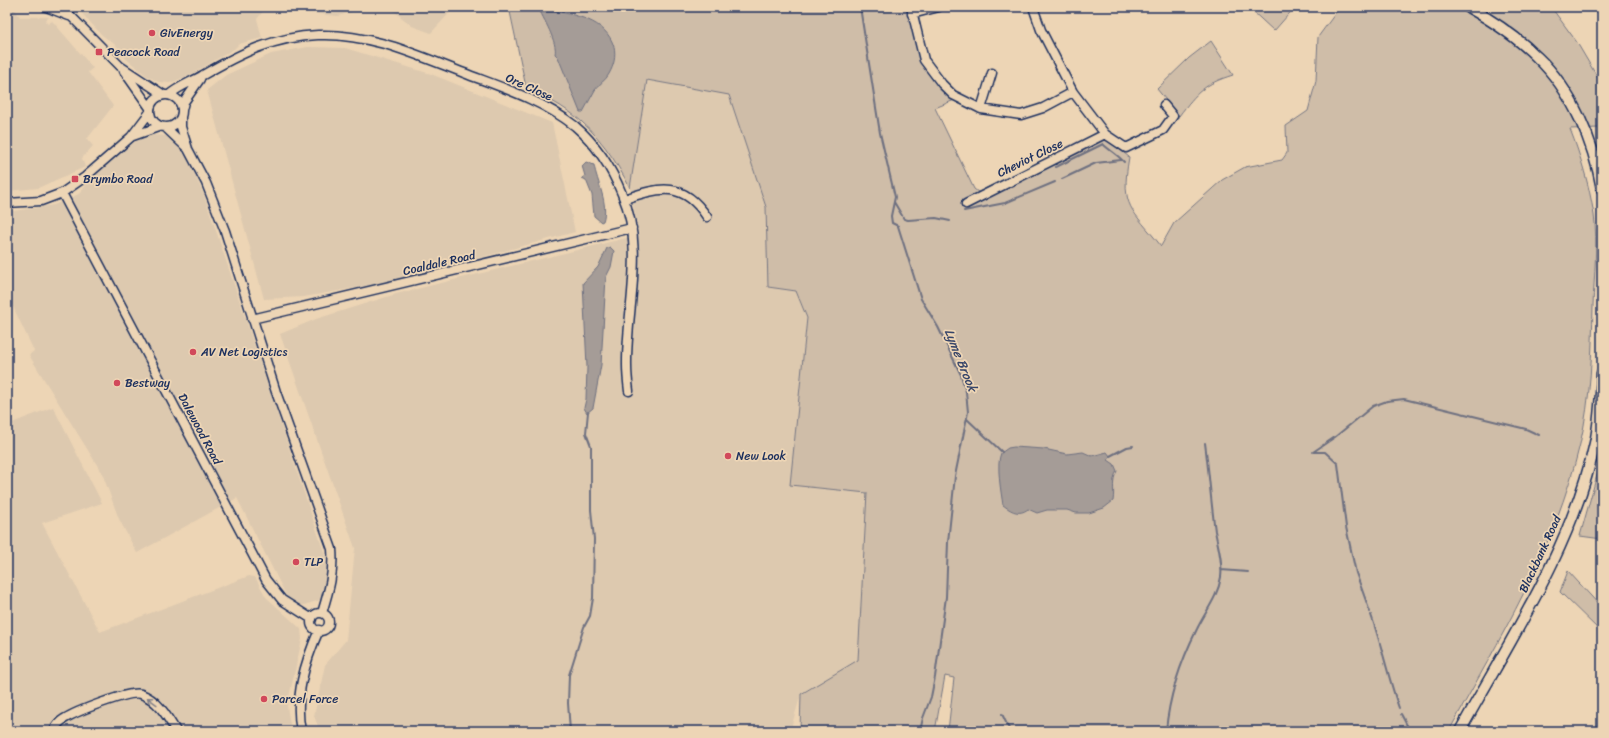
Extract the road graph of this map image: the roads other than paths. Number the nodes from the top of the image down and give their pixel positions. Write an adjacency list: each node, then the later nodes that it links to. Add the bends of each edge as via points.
1 (46, 7): 7 (street)
2 (62, 7): 7 (street)
3 (938, 7): 6 (street)
4 (1033, 7): 11 (street, via 1041,30)
5 (1468, 7): 21 (main road, via 1496,23 1538,57 1564,90 1585,128 1599,170)
6 (912, 10): 14 (street, via 924,60 953,95)
7 (71, 17): 8 (street)
8 (120, 66): 12 (street); 15 (street)
9 (992, 72): 14 (street)
10 (203, 75): 12 (street, Ore Close); 16 (street, Ore Close, via 184,102); 23 (street, Ore Close, via 242,53 288,38 337,35 388,44 510,90 556,112 576,127 593,145)
11 (1073, 92): 14 (street, via 1043,108 1022,115); 18 (street)
12 (166, 95): 15 (street, via 156,98); 16 (street, via 179,102)
13 (1164, 105): 18 (street, via 1173,116 1163,130 1126,148)
14 (981, 109)
15 (150, 110): 17 (street, via 154,121); 19 (street)
16 (181, 115): 17 (street, via 175,124); 20 (street, via 181,127)
17 (163, 126): 19 (street); 20 (street)
18 (1105, 134): 25 (street, Cheviot Close)
19 (131, 137): 22 (street, via 86,177)
20 (188, 149): 28 (street, via 206,184 225,231)
21 (1602, 189)
22 (62, 193): 24 (street, via 41,201); 32 (street, Dalewood Road, via 266,580 282,600)
23 (625, 199): 26 (street, via 654,189 671,189 688,195); 27 (street, Ore Close)
24 (7, 203)
25 (966, 204)
26 (707, 217)
27 (632, 228): 28 (street, Coaldale Road); 30 (street, Ore Close, via 634,259 626,365)
28 (252, 319): 31 (street, via 332,549 334,566)
29 (1602, 374): 37 (main road, Blackbank Road, via 1601,404 1595,442 1584,486 1568,528 1544,580)
30 (629, 391)
31 (322, 613): 32 (street, via 317,613); 33 (street, via 328,617 329,623 324,630)
32 (312, 619): 33 (street, Dalewood Road, via 314,627)
33 (319, 630): 36 (street, via 300,688 298,716)
34 (54, 731): 35 (street, one-way to 34, via 160,706 140,693 127,694 71,716 59,723)
35 (176, 731)
36 (301, 731)
37 (1460, 731)

